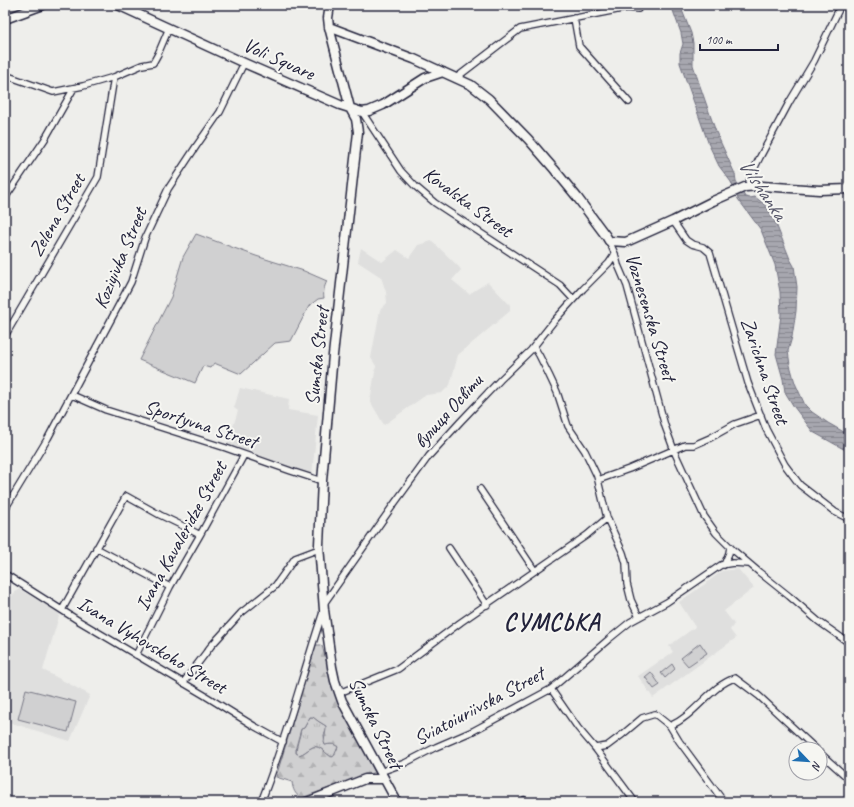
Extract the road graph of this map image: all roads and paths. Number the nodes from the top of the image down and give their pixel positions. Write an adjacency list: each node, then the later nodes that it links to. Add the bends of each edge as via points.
1 (43, 5): 7 (main road)
2 (118, 5): 9 (main road, Voli Square)
3 (330, 5): 8 (main road, Voli Square)
4 (841, 5): 19 (street)
5 (638, 9): 6 (street, via 627,8)
6 (574, 18): 14 (street, via 520,29); 16 (street, via 579,46)
7 (5, 19)
8 (329, 27): 11 (main road, Voznesenska Street); 17 (main road, Voli Square)
9 (169, 28): 10 (main road, Voli Square); 13 (street, via 153,62)
10 (244, 63): 17 (main road, Voli Square); 28 (street, Koziyivka Street, via 220,112 168,189 146,238 131,282)
11 (443, 72): 14 (main road, Voznesenska Street); 18 (main road, via 425,78 382,105)
12 (5, 75): 15 (street, via 53,92)
13 (114, 77): 15 (street); 26 (street, Zelena Street, via 98,177)
14 (456, 78): 23 (main road, Voznesenska Street, via 488,99 528,139 577,197)
15 (74, 88): 21 (street, via 46,139)
16 (629, 102)
17 (350, 108): 18 (main road); 33 (main road, Sumska Street, via 356,119 358,139 333,355)
18 (362, 112): 25 (street, Kovalska Street, via 401,171 415,186 435,203 560,285)
19 (746, 187): 20 (main road); 22 (main road)
20 (849, 190)
21 (5, 198)
22 (673, 221): 23 (main road, via 626,242); 29 (street, Zarichna Street, via 686,240 710,253 741,361)
23 (608, 240): 24 (street, Voznesenska Street)
24 (615, 254): 25 (street, вулиця Освіти, via 609,264); 30 (street, Voznesenska Street, via 628,286 665,426)
25 (574, 299): 27 (street, вулиця Освіти)
26 (5, 336)
27 (534, 347): 32 (street, via 557,392 568,426 585,451); 49 (street, вулиця Освіти, via 429,456)
28 (72, 395): 31 (street, Sportyvna Street, via 106,410); 35 (street, Koziyivka Street)
29 (761, 415): 30 (street, via 735,424 694,445 685,445); 37 (street, Zarichna Street, via 785,466 800,485 835,512)
30 (674, 450): 32 (street); 39 (street, Voznesenska Street, via 704,516)
31 (244, 455): 33 (street, Sportyvna Street); 38 (street, Ivana Kavaleridze Street)
32 (598, 480): 36 (street)
33 (322, 481): 42 (main road, Sumska Street)
34 (480, 490): 45 (street)
35 (5, 509)
36 (607, 518): 45 (street); 51 (street, via 623,553 627,584)
37 (849, 519)
38 (200, 535): 40 (street, via 126,496); 47 (street, Ivana Kavaleridze Street)
39 (730, 547): 43 (street, Voznesenska Street); 44 (street)
40 (96, 548): 47 (street); 50 (street)
41 (449, 548): 48 (street)
42 (319, 549): 49 (main road, Sumska Street); 54 (street, via 294,558 275,586 240,614)
43 (749, 564): 44 (street, Sviatoiuriivska Street); 52 (street, Voznesenska Street)
44 (724, 565): 51 (street, Sviatoiuriivska Street)
45 (535, 571): 48 (street)
46 (5, 574): 50 (street, Ivana Vyhovskoho Street)
47 (170, 588): 53 (street, Ivana Kavaleridze Street)
48 (487, 605): 56 (street, via 398,669)
49 (323, 607): 56 (main road, Sumska Street, via 332,667); 59 (street, Sumska Street)
50 (62, 610): 53 (street, Ivana Vyhovskoho Street)
51 (639, 617): 55 (street, Sviatoiuriivska Street)
52 (849, 643)
53 (136, 655): 54 (street, Ivana Vyhovskoho Street)
54 (183, 682): 59 (street, Ivana Vyhovskoho Street)
55 (551, 689): 60 (street); 62 (street, Sviatoiuriivska Street)
56 (339, 693): 62 (main road, Sumska Street)
57 (670, 726): 58 (street, via 690,714 728,680 735,678 759,696); 60 (street, via 655,714 642,718 607,746); 68 (street)
58 (807, 741)
59 (284, 742): 64 (street, Sumska Street)
60 (595, 748): 67 (street)
61 (828, 760): 63 (street)
62 (382, 776): 65 (main road, via 366,779); 66 (main road, Sumska Street)
63 (849, 779)
64 (261, 802)
65 (307, 802)
66 (397, 802)
67 (635, 802)
68 (724, 802)

